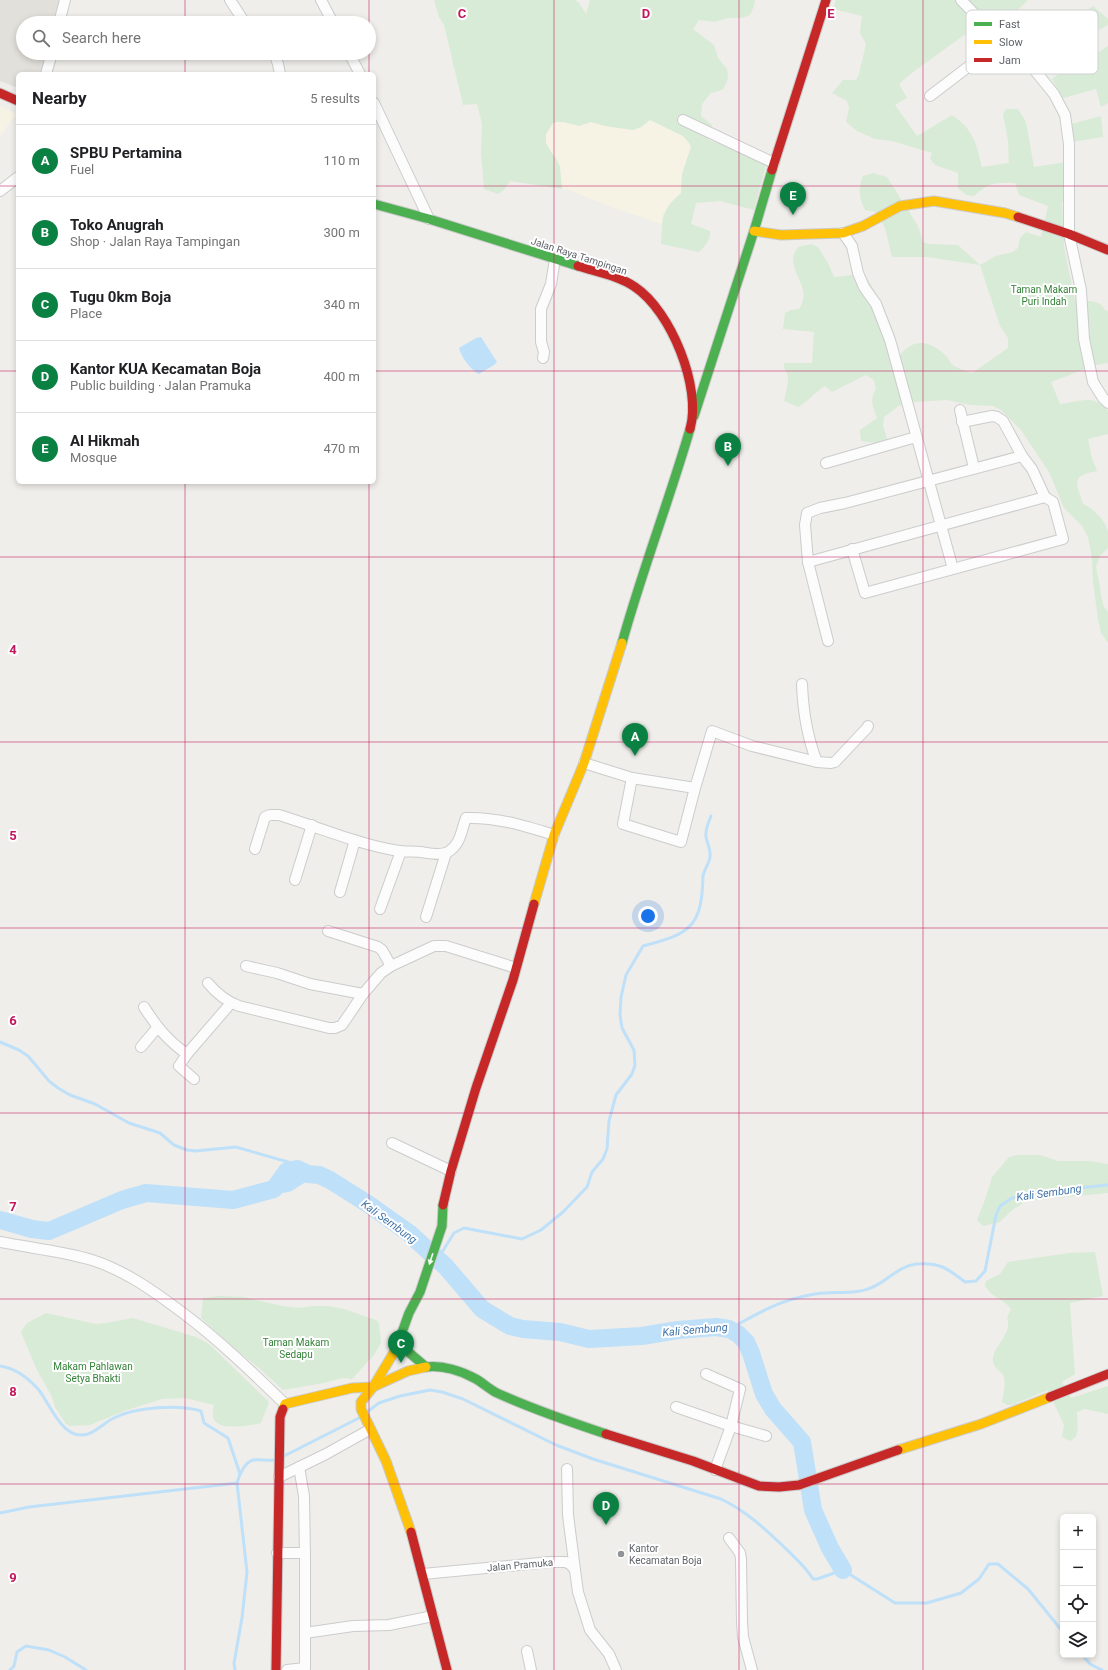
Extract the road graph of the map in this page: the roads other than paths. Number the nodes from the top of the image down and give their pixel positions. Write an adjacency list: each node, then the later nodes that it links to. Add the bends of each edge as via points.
1 (65, 0): 7 (street)
2 (230, 0): 8 (street)
3 (321, 0): 9 (street)
4 (826, 0): 23 (main road)
5 (961, 0): 6 (street)
6 (971, 10)
7 (61, 16)
8 (240, 16)
9 (329, 16)
10 (50, 60): 14 (street)
11 (276, 60): 15 (street)
12 (353, 60): 16 (street)
13 (966, 68): 19 (street)
14 (47, 72)
15 (279, 72)
16 (359, 72)
17 (1038, 74): 30 (street, via 1054,94 1065,115 1069,144)
18 (0, 93): 20 (main road)
19 (930, 96)
20 (16, 100)
21 (376, 107): 27 (street)
22 (683, 120): 23 (street)
23 (774, 163): 28 (main road)
24 (16, 179): 25 (street)
25 (0, 191)
26 (376, 205): 27 (main road, Jalan Raya Tampingan)
27 (429, 219): 32 (main road, Jalan Raya Tampingan)
28 (754, 231): 29 (main road, via 781,235); 36 (main road)
29 (844, 233): 30 (main road, via 900,206 934,201 1005,213); 38 (street, via 852,246 864,287 876,304 890,340)
30 (1069, 234): 31 (main road); 34 (street, via 1081,290 1084,338 1093,382)
31 (1108, 250)
32 (555, 259): 33 (street, via 551,284 541,309); 36 (main road, Jalan Raya Tampingan, via 607,275 646,294 669,324 683,358 692,395)
33 (543, 358)
34 (1108, 403)
35 (960, 410): 37 (street)
36 (694, 418): 52 (main road)
37 (962, 422): 39 (street, via 997,417 1003,421); 41 (street)
38 (916, 437): 40 (street); 42 (street)
39 (1022, 456): 41 (street); 43 (street, via 1032,469)
40 (826, 463)
41 (974, 468): 42 (street)
42 (928, 481): 44 (street); 46 (street, via 807,513)
43 (1045, 497): 44 (street); 47 (street, via 1053,502 1063,539)
44 (940, 526): 45 (street); 47 (street)
45 (852, 549): 46 (street); 47 (street, via 865,593)
46 (808, 562): 48 (street)
47 (953, 569)
48 (828, 641)
49 (802, 684): 51 (street, via 802,699 811,747)
50 (868, 726): 51 (street, via 835,762)
51 (817, 762): 54 (street, via 752,746 712,731)
52 (584, 763): 53 (street); 56 (main road)
53 (632, 778): 54 (street); 54 (street, via 623,824 682,842)
54 (695, 788)
55 (312, 825): 57 (street); 58 (street, via 279,815 265,817); 61 (street)
56 (554, 835): 60 (street, via 518,823 466,818 456,846); 68 (main road)
57 (355, 840): 59 (street); 62 (street)
58 (255, 849)
59 (401, 851): 60 (street); 63 (street)
60 (446, 853): 64 (street)
61 (295, 880)
62 (340, 892)
63 (380, 909)
64 (426, 917)
65 (328, 931): 67 (street, via 378,947)
66 (246, 966): 70 (street, via 310,984)
67 (391, 966): 68 (street, via 434,946 446,946); 70 (street, via 381,973)
68 (516, 968): 78 (main road)
69 (208, 983): 71 (street)
70 (363, 994): 71 (street, via 342,1025 335,1028)
71 (231, 1003): 75 (street)
72 (144, 1007): 73 (street)
73 (157, 1028): 74 (street); 75 (street, via 173,1045)
74 (141, 1047)
75 (187, 1054): 76 (street, via 179,1066)
76 (194, 1079)
77 (392, 1143): 78 (street)
78 (451, 1171): 79 (main road)
79 (443, 1201): 80 (main road); 83 (main road, one-way to 83, via 442,1226)
80 (432, 1223)
81 (0, 1242): 89 (street, via 92,1260 119,1270 160,1296 208,1332)
82 (423, 1253): 83 (main road)
83 (416, 1291): 84 (main road)
84 (399, 1344): 85 (main road); 88 (main road)
85 (426, 1367): 88 (main road, via 408,1371); 96 (main road, via 437,1366 459,1372 476,1379 495,1392 562,1419)
86 (706, 1374): 91 (street, via 740,1389)
87 (1108, 1374): 96 (main road, via 981,1424 825,1474 799,1485 759,1486)
88 (373, 1388): 89 (main road, via 352,1388); 92 (main road, via 361,1402)
89 (285, 1404): 97 (main road, via 280,1418)
90 (676, 1407): 91 (street)
91 (732, 1426): 93 (street); 96 (street)
92 (369, 1429): 94 (street); 102 (main road, via 397,1489)
93 (766, 1436)
94 (299, 1467): 97 (street); 100 (street, via 304,1496)
95 (567, 1469): 101 (street, via 568,1515)
96 (715, 1470)
97 (279, 1474): 99 (main road)
98 (729, 1538): 112 (street, via 741,1559 743,1637)
99 (277, 1553): 100 (street); 107 (main road)
100 (305, 1555): 104 (street)
101 (575, 1570): 102 (street, Jalan Pramuka, via 571,1565 560,1561); 111 (street, via 578,1592 590,1630 609,1654)
102 (423, 1574): 103 (main road)
103 (433, 1616): 104 (street, via 389,1625 353,1626); 109 (main road)
104 (305, 1633): 106 (street)
105 (526, 1651): 110 (street)
106 (305, 1669): 108 (street)
107 (276, 1670)
108 (287, 1670)
109 (447, 1670)
110 (531, 1670)
111 (616, 1670)
112 (752, 1670)

